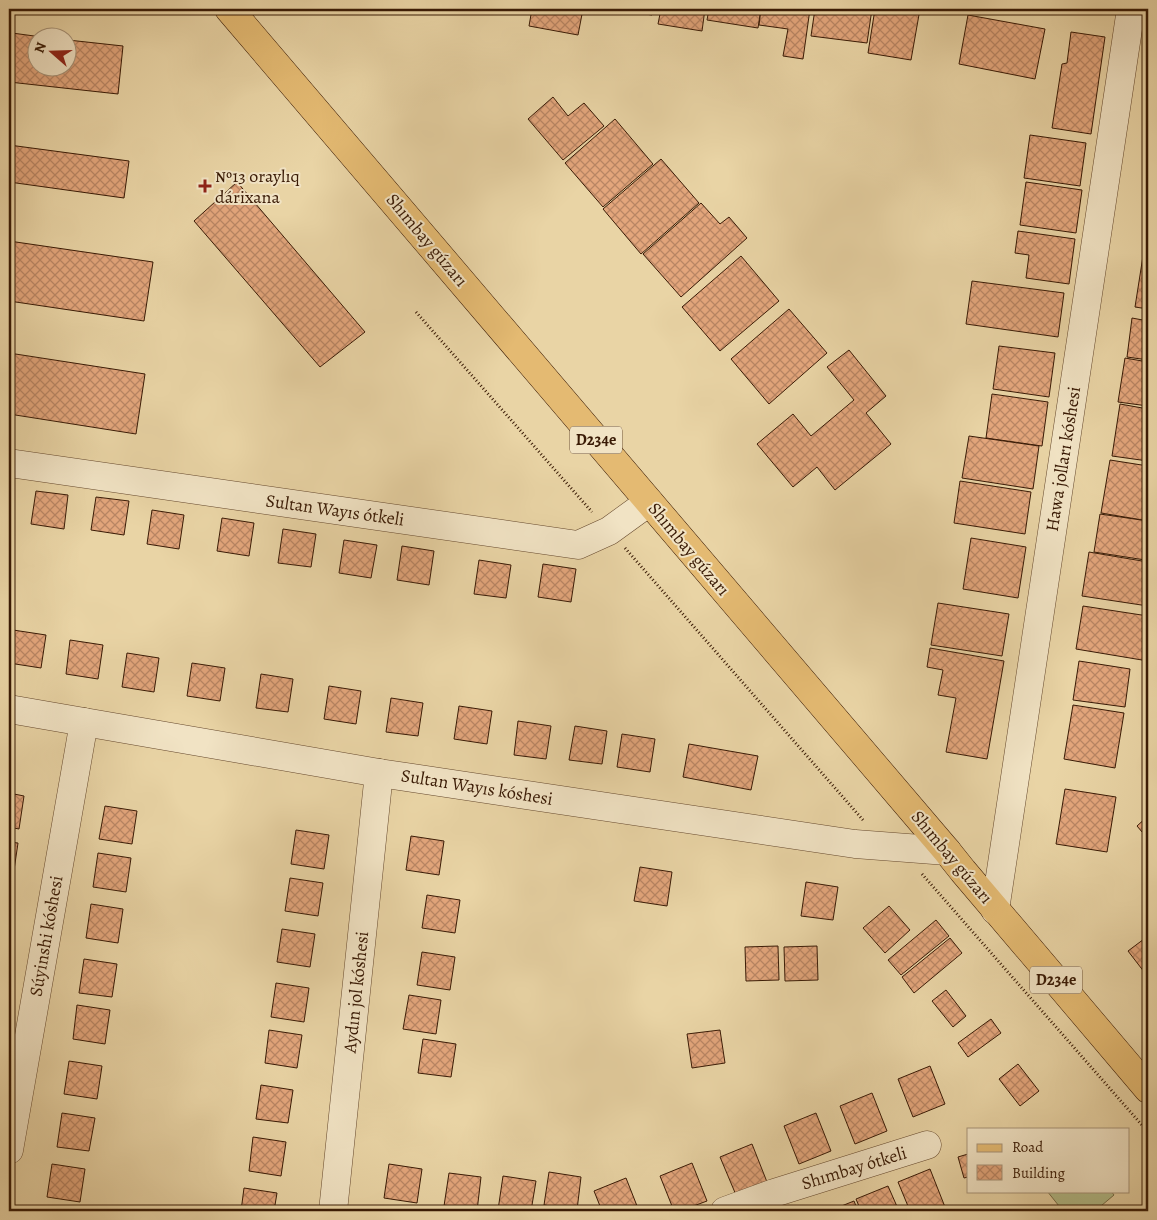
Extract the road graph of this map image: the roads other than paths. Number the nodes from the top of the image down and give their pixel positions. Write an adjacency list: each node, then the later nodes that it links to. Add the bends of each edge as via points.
1 (229, 9): 4 (main road, Shımbay gúzarı / D234e)
2 (1130, 9): 9 (street, Hawa jolları kóshesi)
3 (9, 463): 4 (street, Sultan Wayıs ótkeli, via 578,545 609,531)
4 (649, 502): 8 (main road, Shımbay gúzarı / D234e)
5 (9, 709): 6 (street, Sultan Wayıs kóshesi)
6 (84, 722): 7 (street, Sultan Wayıs kóshesi); 12 (street, Súyinshi kóshesi)
7 (379, 773): 8 (street, Sultan Wayıs kóshesi, via 855,844); 13 (street, Aydın jol kóshesi)
8 (947, 851): 9 (main road, Shımbay gúzarı / D234e)
9 (995, 910): 10 (main road, Shımbay gúzarı / D234e)
10 (1148, 1089)
11 (927, 1145): 14 (street, Shımbay ótkeli, via 774,1192)
12 (9, 1150)
13 (333, 1211)
14 (725, 1211)

